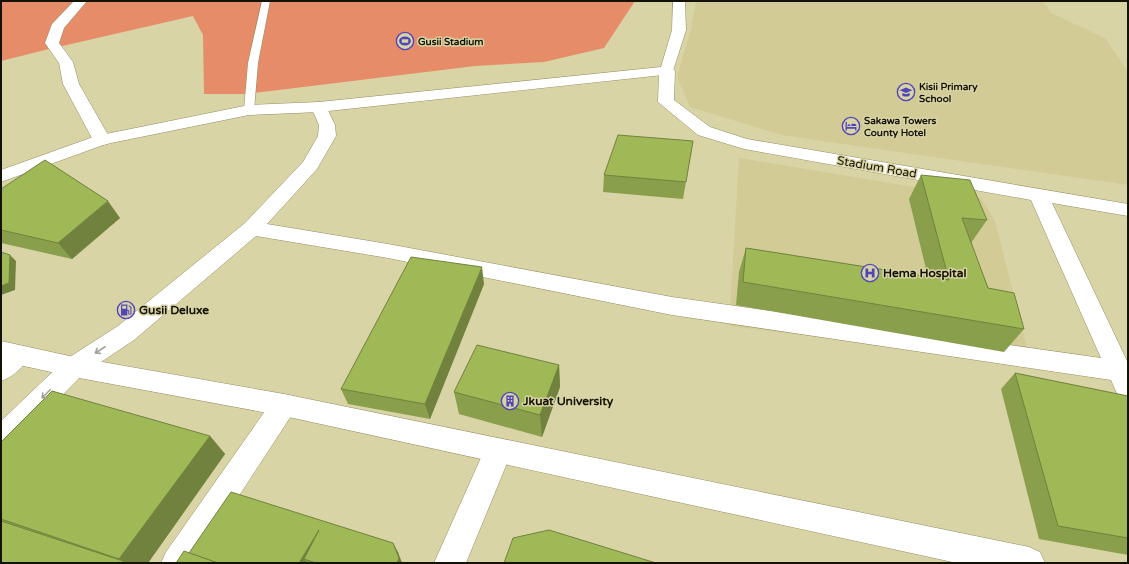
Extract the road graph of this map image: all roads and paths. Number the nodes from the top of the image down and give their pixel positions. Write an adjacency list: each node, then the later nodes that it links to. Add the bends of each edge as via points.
1 (81, 1): 7 (main road, via 57,27 52,43 66,62 71,84)
2 (266, 1): 6 (lane, via 253,63)
3 (679, 1): 4 (main road, via 679,30)
4 (667, 71): 5 (main road); 9 (main road, Stadium Road, via 666,102 704,131 744,144)
5 (319, 107): 6 (main road); 11 (main road, via 327,124 327,136 311,165)
6 (249, 110): 7 (main road)
7 (102, 140): 8 (main road)
8 (1, 176)
9 (1039, 195): 10 (main road, Stadium Road); 14 (main road)
10 (1128, 210)
11 (252, 228): 13 (main road, one-way to 13, via 126,333); 14 (main road, via 388,251 672,306)
12 (7, 359): 13 (main road)
13 (74, 367): 15 (main road); 16 (main road, one-way to 16)
14 (1125, 384)
15 (284, 405): 17 (main road); 18 (main road)
16 (1, 439)
17 (498, 451): 19 (main road); 20 (main road)
18 (177, 563)
19 (450, 563)
20 (1028, 563)

